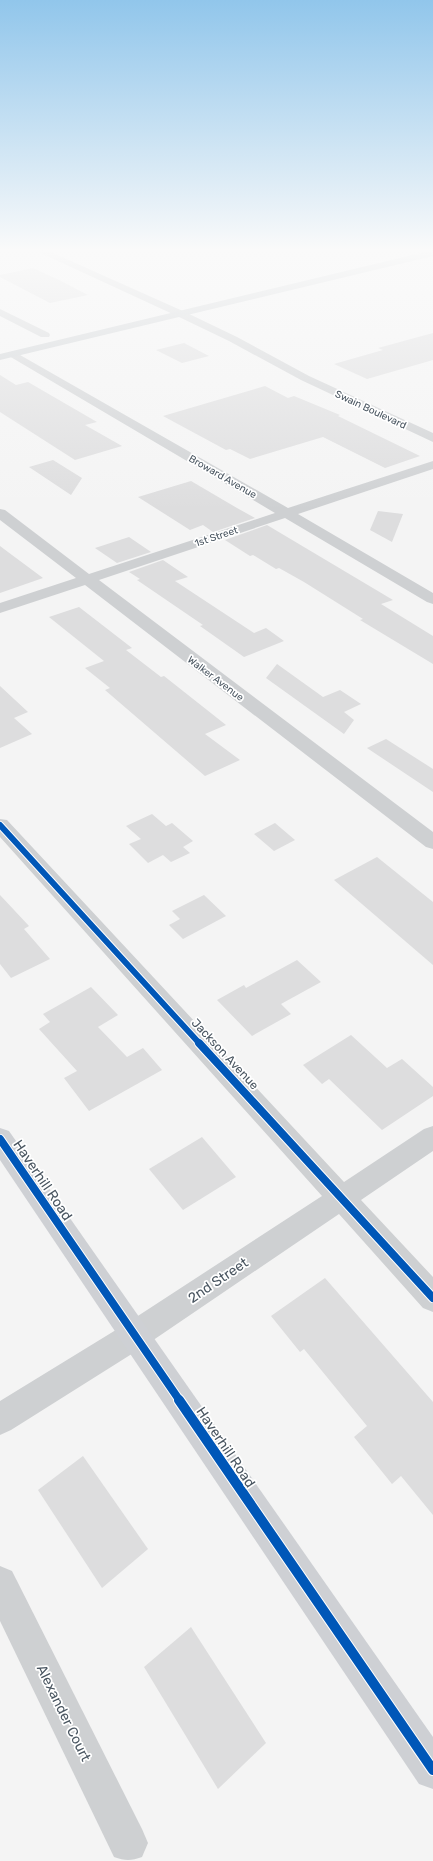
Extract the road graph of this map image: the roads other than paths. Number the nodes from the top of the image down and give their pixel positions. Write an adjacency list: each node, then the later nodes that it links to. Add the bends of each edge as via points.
1 (23, 336): 5 (street)
2 (41, 336): 5 (main road)
3 (90, 336): 6 (main road)
4 (227, 336): 8 (street, Swain Boulevard, via 305,378)
5 (29, 339)
6 (13, 354): 7 (main road); 11 (street, Broward Avenue)
7 (0, 357)
8 (433, 438)
9 (433, 465): 11 (street, 1st Street)
10 (0, 513): 12 (street, Walker Avenue)
11 (287, 513): 12 (street, 1st Street); 13 (street, Broward Avenue)
12 (87, 579): 14 (street, 1st Street); 16 (street, Walker Avenue)
13 (433, 599)
14 (0, 608)
15 (0, 825): 19 (street, Jackson Avenue)
16 (433, 842)
17 (433, 1137): 19 (street, 2nd Street)
18 (0, 1139): 21 (street, Haverhill Road)
19 (342, 1198): 20 (street, Jackson Avenue); 21 (street, 2nd Street)
20 (433, 1298)
21 (135, 1335): 22 (street, 2nd Street); 24 (street, Haverhill Road)
22 (0, 1419)
23 (0, 1583): 25 (street, Alexander Court)
24 (433, 1770)
25 (128, 1843)

